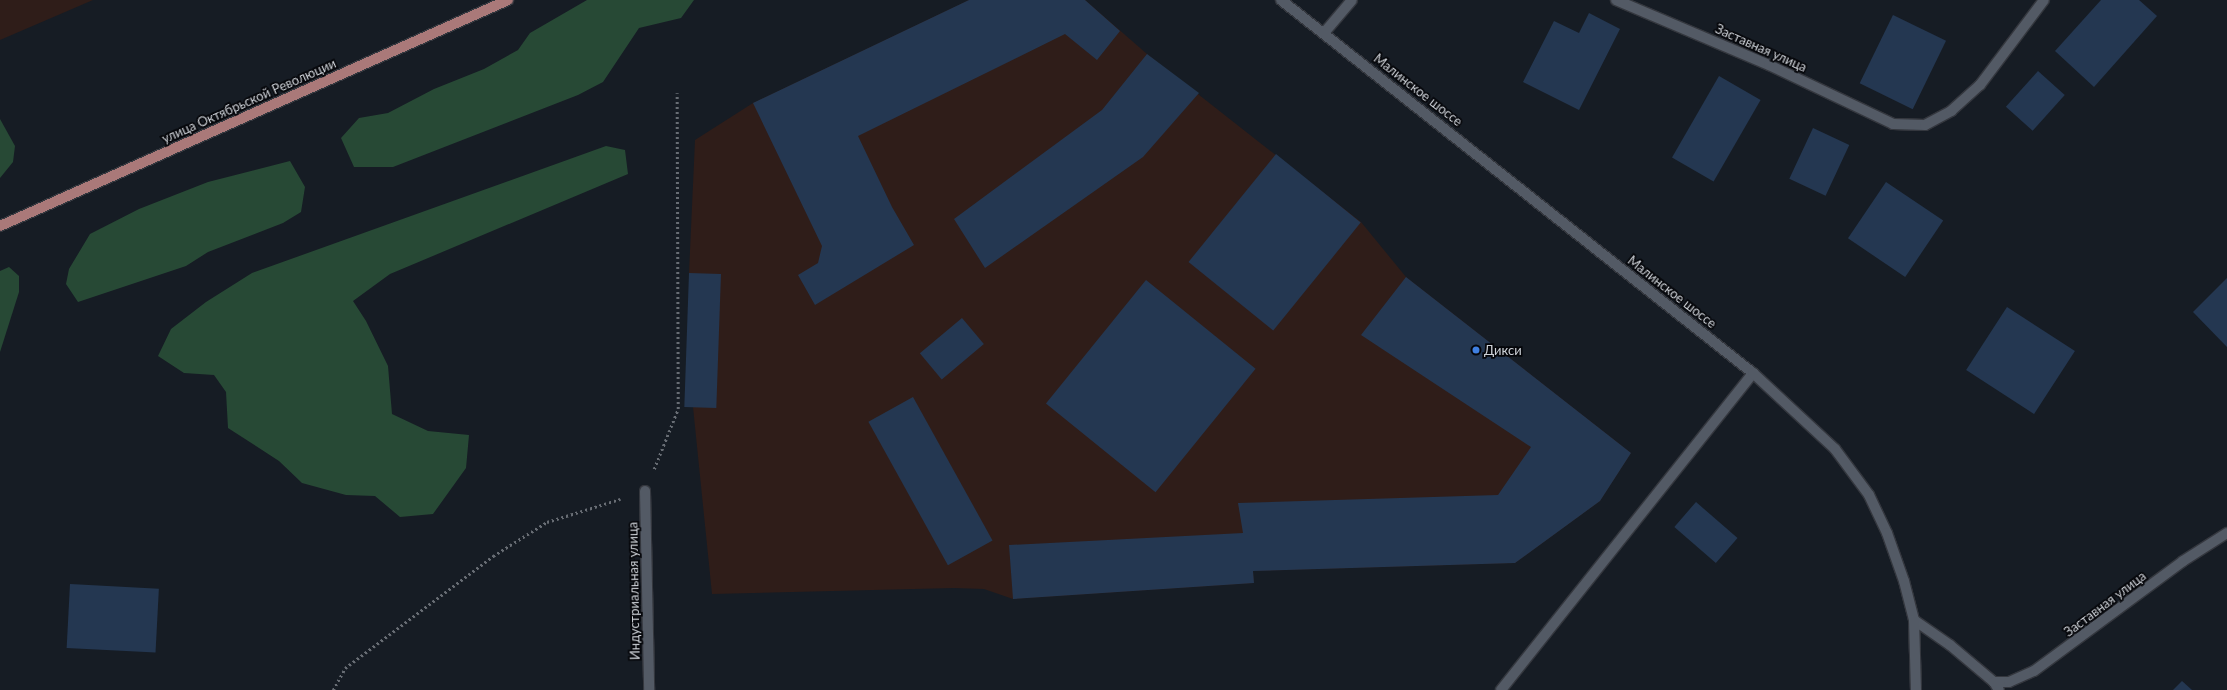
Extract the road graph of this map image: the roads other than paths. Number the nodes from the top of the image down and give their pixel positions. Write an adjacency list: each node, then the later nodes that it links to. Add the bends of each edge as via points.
1 (508, 0): 7 (main road, улица Октябрьской Революции)
2 (1282, 0): 6 (street, Малинское шоссе)
3 (1352, 0): 6 (street)
4 (1616, 0): 5 (street, Заставная улица, via 1769,65 1893,124 1925,125 1950,111 1980,85)
5 (2044, 0)
6 (1324, 33): 8 (street, Малинское шоссе)
7 (0, 226)
8 (1753, 373): 11 (street, Малинское шоссе, via 1835,449 1869,495 1887,533); 14 (street)
9 (645, 491): 13 (street, Индустриальная улица)
10 (2227, 533): 12 (street, Заставная улица, via 2183,561 2034,671)
11 (1914, 620): 12 (street); 15 (street, Малинское шоссе)
12 (1996, 686)
13 (649, 690)
14 (1501, 690)
15 (1916, 690)

